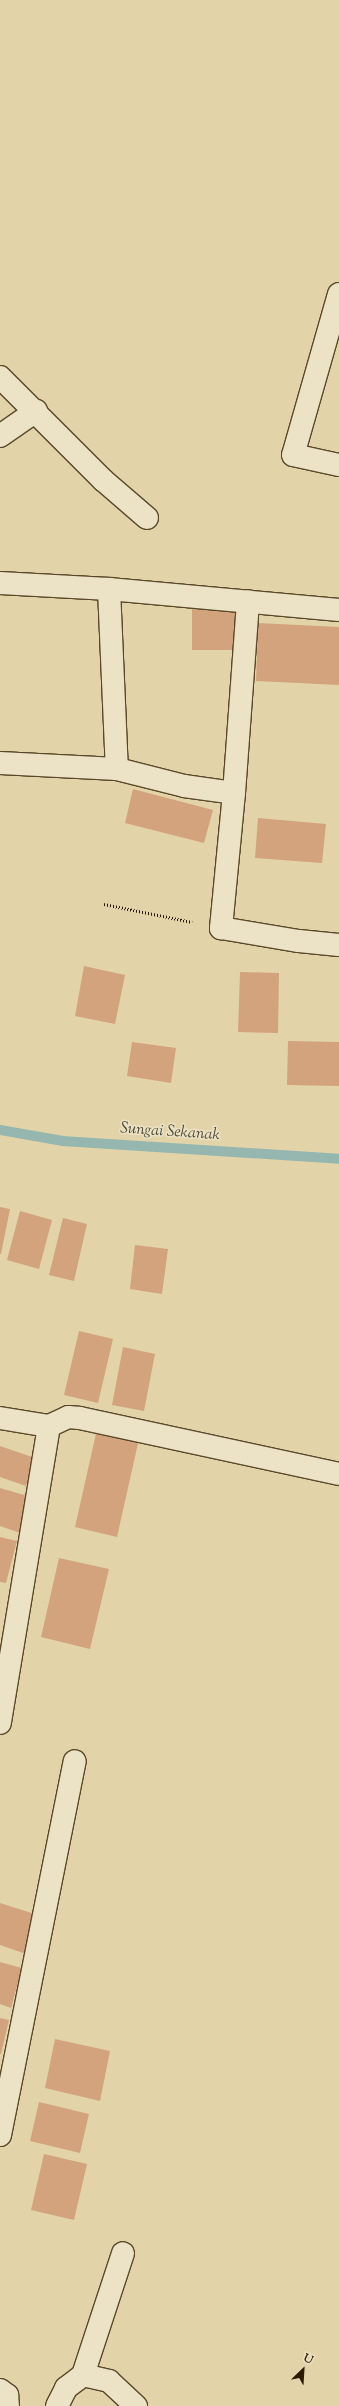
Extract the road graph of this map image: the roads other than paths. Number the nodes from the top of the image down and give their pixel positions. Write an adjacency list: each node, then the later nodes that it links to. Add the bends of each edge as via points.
1 (339, 294): 5 (street, via 293,455)
2 (0, 377): 3 (street)
3 (36, 411): 4 (street); 6 (street, via 102,480)
4 (0, 436)
5 (339, 465)
6 (147, 518)
7 (0, 583): 8 (street)
8 (109, 589): 9 (street); 12 (street)
9 (248, 602): 10 (street); 13 (street)
10 (339, 610)
11 (0, 763): 12 (street)
12 (117, 769): 13 (street, via 184,786)
13 (234, 793): 14 (street, via 221,928 299,942)
14 (339, 945)
15 (0, 1418): 16 (street)
16 (49, 1426): 17 (street, via 68,1417 80,1418); 18 (street)
17 (339, 1474)
18 (0, 1723)
19 (75, 1761): 20 (street)
20 (0, 2135)
21 (123, 2253): 22 (street)
22 (83, 2375): 25 (street, via 66,2388); 26 (street, via 109,2381)
23 (0, 2390): 24 (street, via 7,2395)
24 (8, 2406)
25 (57, 2406)
26 (136, 2406)

